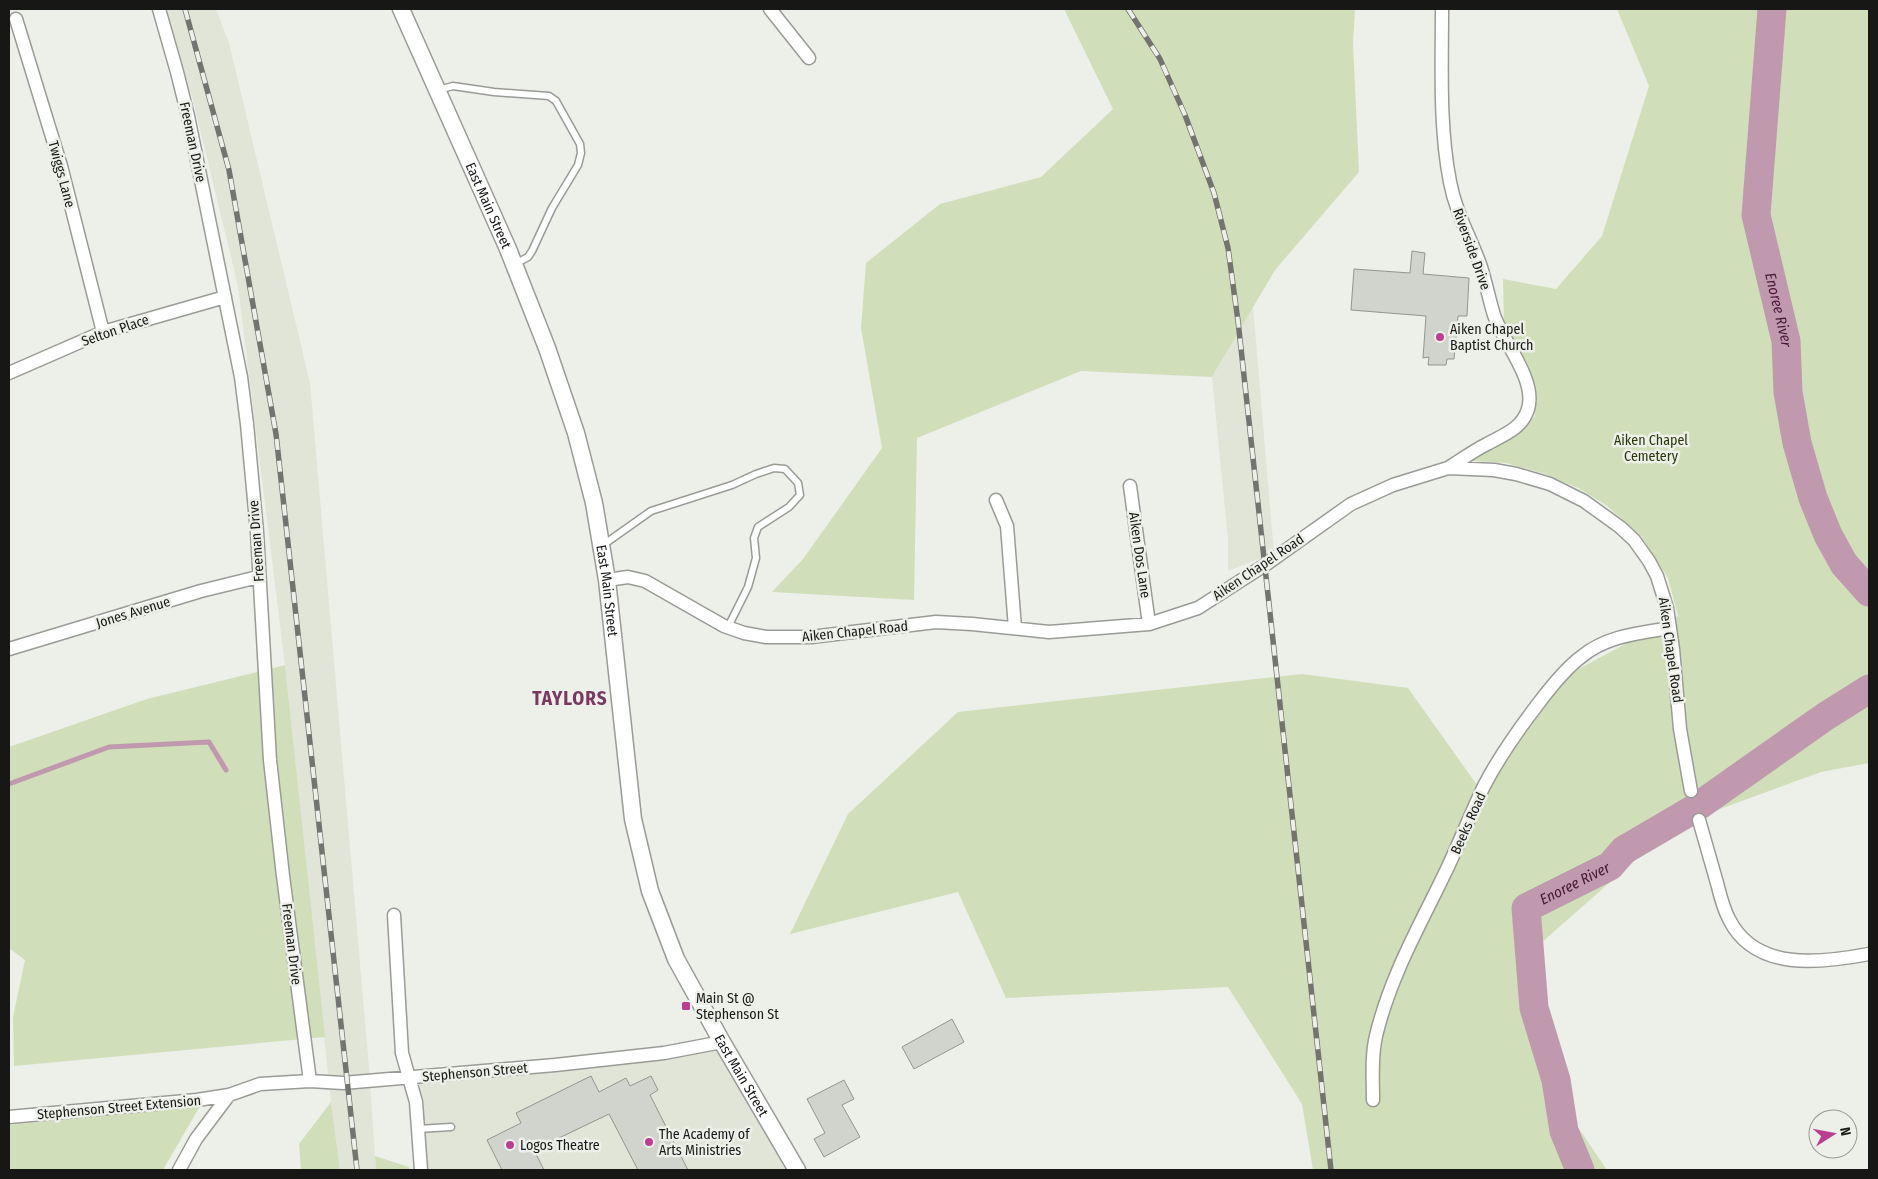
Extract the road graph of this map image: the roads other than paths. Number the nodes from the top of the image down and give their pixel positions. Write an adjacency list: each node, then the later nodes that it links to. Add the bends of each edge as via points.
1 (158, 9): 9 (street, Freeman Drive, via 178,72)
2 (401, 9): 7 (street, East Main Street)
3 (770, 9): 6 (street)
4 (1442, 9): 12 (street, Riverside Drive, via 1442,115 1450,181 1460,219 1481,266 1494,316 1525,378 1530,400 1526,414 1511,432)
5 (16, 19): 10 (street, Twiggs Lane, via 61,166)
6 (809, 58)
7 (438, 90): 8 (street, East Main Street); 8 (lane, via 452,86 549,96 556,101 580,144 578,165 552,208 532,251)
8 (514, 265): 15 (street, East Main Street, via 574,426 594,503)
9 (225, 297): 10 (street, Selton Place); 16 (street, Freeman Drive, via 247,424)
10 (103, 332): 11 (street, Selton Place)
11 (9, 373)
12 (1448, 468): 18 (street, Aiken Chapel Road, via 1393,485 1359,500 1198,608); 21 (street, Aiken Chapel Road, via 1494,470 1532,478 1584,501 1604,514 1634,540 1649,561 1663,592)
13 (1130, 486): 18 (street, Aiken Dos Lane)
14 (996, 500): 20 (street, via 1007,526)
15 (601, 546): 17 (street, East Main Street); 19 (lane, via 651,511 774,468 785,469 798,483 800,495 790,507 758,527 754,538 756,558 748,587)
16 (258, 577): 22 (street, Jones Avenue); 29 (street, Freeman Drive, via 270,760)
17 (607, 580): 19 (street, Aiken Chapel Road, via 628,577 645,581); 27 (street, East Main Street, via 633,819 648,882 676,959)
18 (1149, 624): 20 (street, Aiken Chapel Road, via 1057,631)
19 (728, 627): 20 (street, Aiken Chapel Road, via 766,638 848,634 936,622)
20 (1015, 628)
21 (1670, 628): 23 (street, Aiken Chapel Road, via 1680,729); 31 (street, Beeks Road, via 1617,638 1581,656 1547,692 1501,756 1392,984 1375,1039)
22 (9, 649)
23 (1691, 791)
24 (1700, 820): 26 (street, via 1729,921 1757,950 1766,955 1806,961)
25 (394, 915): 28 (street, via 402,1053)
26 (1869, 954)
27 (722, 1042): 28 (street, Stephenson Street, via 664,1054); 37 (street, East Main Street)
28 (409, 1078): 29 (street, Stephenson Street, via 343,1083); 34 (street, via 416,1102)
29 (310, 1081): 30 (street, Stephenson Street, via 260,1084)
30 (229, 1095): 32 (street, Stephenson Street Extension); 35 (street, via 196,1138)
31 (1373, 1100)
32 (9, 1117)
33 (452, 1127): 34 (lane)
34 (418, 1129): 36 (street)
35 (179, 1170)
36 (421, 1170)
37 (797, 1170)

